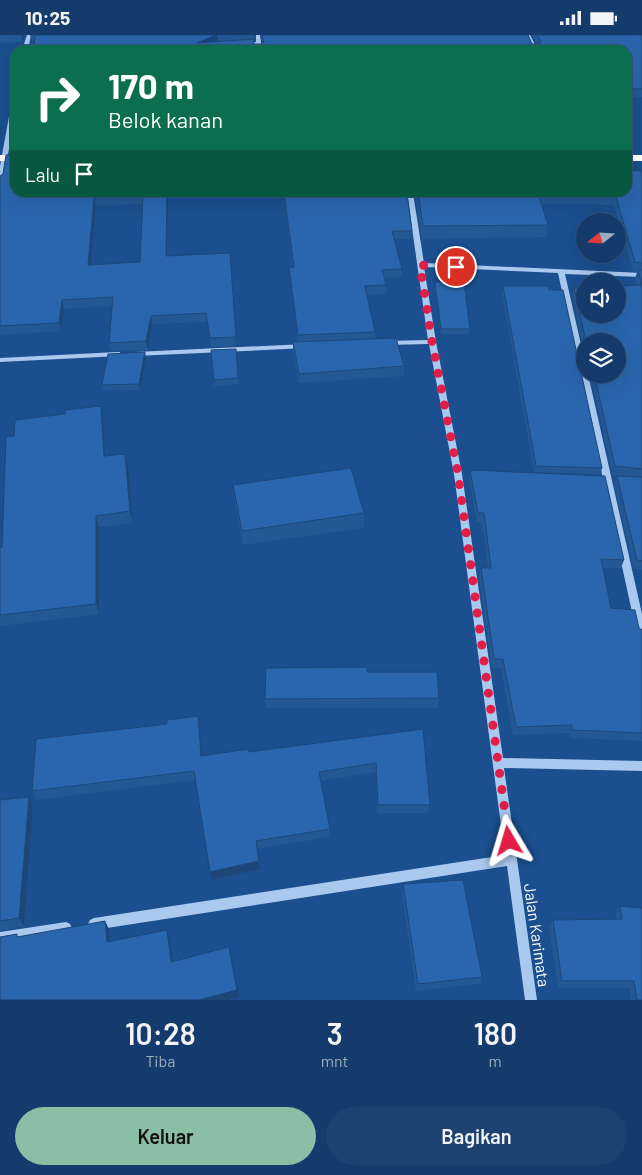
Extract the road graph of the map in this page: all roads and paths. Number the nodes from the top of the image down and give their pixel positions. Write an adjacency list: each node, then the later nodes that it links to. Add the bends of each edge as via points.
1 (258, 35): 2 (street)
2 (258, 43): 3 (street)
3 (237, 44)
4 (10, 136): 5 (street)
5 (7, 158): 6 (street)
6 (0, 182)
7 (411, 197): 8 (street, Jalan Karimata)
8 (420, 265): 9 (street); 11 (street, Jalan Karimata)
9 (561, 271): 10 (street); 16 (street)
10 (642, 275)
11 (432, 342): 12 (street); 18 (street, Jalan Karimata, via 463,474)
12 (377, 343)
13 (312, 346): 14 (street)
14 (0, 360)
15 (598, 479): 16 (street)
16 (612, 480): 17 (street)
17 (642, 635)
18 (499, 763): 19 (street); 20 (street, Jalan Karimata)
19 (642, 766)
20 (512, 860): 21 (street); 22 (street, Jalan Karimata)
21 (0, 939)
22 (531, 1000)

